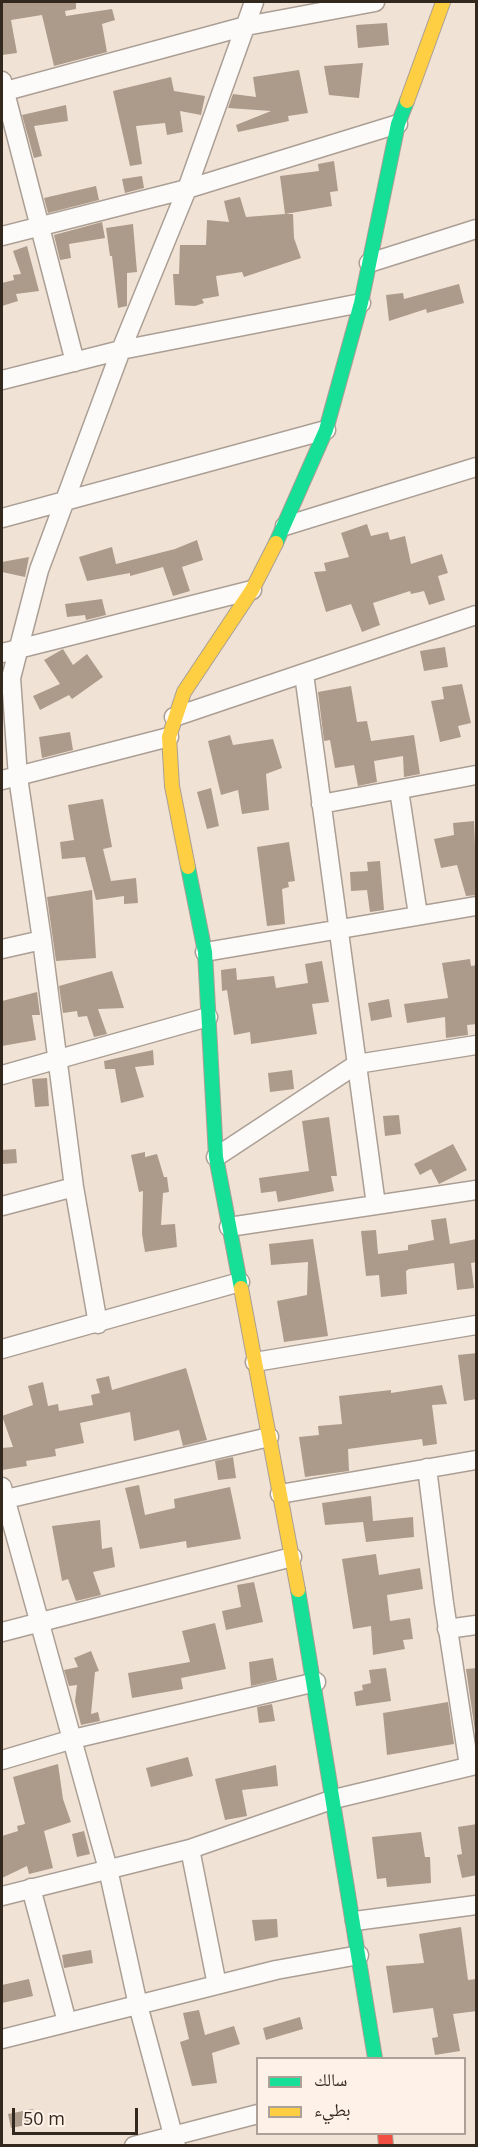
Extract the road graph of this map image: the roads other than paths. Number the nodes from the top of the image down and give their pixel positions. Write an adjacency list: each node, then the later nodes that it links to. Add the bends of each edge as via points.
1 (254, 2): 4 (street)
2 (375, 2): 4 (street)
3 (442, 2): 6 (street)
4 (246, 26): 5 (street); 7 (street)
5 (2, 88): 8 (street)
6 (399, 124): 7 (street); 11 (street)
7 (187, 189): 8 (street); 13 (street)
8 (40, 226): 10 (street); 14 (street)
9 (477, 229): 11 (street)
10 (2, 236)
11 (369, 263): 12 (street)
12 (361, 303): 13 (street); 16 (street)
13 (122, 350): 14 (street); 18 (street)
14 (75, 362): 15 (street)
15 (2, 380)
16 (326, 430): 18 (street); 20 (street)
17 (477, 466): 20 (street)
18 (65, 502): 19 (street); 23 (street)
19 (2, 518)
20 (285, 526): 21 (street)
21 (252, 590): 23 (street); 25 (street, via 184,692)
22 (477, 615): 24 (street)
23 (10, 651): 28 (street)
24 (304, 674): 25 (street); 30 (street)
25 (174, 717): 26 (street)
26 (169, 736): 28 (street); 36 (street, via 172,786)
27 (477, 775): 29 (street)
28 (10, 778): 34 (street)
29 (399, 790): 30 (street); 32 (street)
30 (321, 804): 33 (street)
31 (477, 906): 32 (street)
32 (418, 915): 33 (street)
33 (338, 927): 36 (street); 40 (street)
34 (42, 940): 35 (street); 39 (street)
35 (2, 949)
36 (205, 952): 37 (street)
37 (208, 1017): 39 (street); 42 (street)
38 (477, 1045): 40 (street)
39 (58, 1060): 41 (street); 43 (street)
40 (357, 1064): 42 (street); 45 (street)
41 (2, 1075)
42 (216, 1157): 47 (street)
43 (74, 1187): 46 (street); 49 (street)
44 (477, 1190): 45 (street)
45 (376, 1205): 47 (street)
46 (2, 1206)
47 (229, 1227): 48 (street)
48 (240, 1282): 49 (street); 52 (street)
49 (98, 1324): 51 (street)
50 (477, 1325): 52 (street)
51 (2, 1349)
52 (255, 1362): 53 (street)
53 (268, 1437): 56 (street); 57 (street)
54 (477, 1460): 55 (street)
55 (427, 1468): 56 (street); 61 (street)
56 (280, 1494): 58 (street)
57 (2, 1495): 59 (street)
58 (292, 1557): 59 (street); 63 (street)
59 (40, 1622): 62 (street); 64 (street)
60 (477, 1625): 61 (street)
61 (447, 1629): 66 (street)
62 (2, 1632)
63 (316, 1682): 64 (street); 67 (street)
64 (73, 1739): 65 (street); 69 (street)
65 (2, 1760)
66 (473, 1766): 67 (street)
67 (334, 1799): 68 (street); 73 (street)
68 (190, 1849): 69 (street); 75 (street)
69 (108, 1869): 70 (street); 76 (street)
70 (32, 1888): 71 (street); 77 (street)
71 (2, 1896)
72 (477, 1905): 73 (street)
73 (355, 1921): 74 (street)
74 (359, 1955): 75 (street); 79 (street)
75 (217, 1985): 76 (street)
76 (138, 2005): 77 (street); 81 (street)
77 (67, 2022): 78 (street)
78 (2, 2039)
79 (375, 2057)
80 (256, 2115): 81 (street)
81 (175, 2141): 82 (street)
82 (134, 2145)

